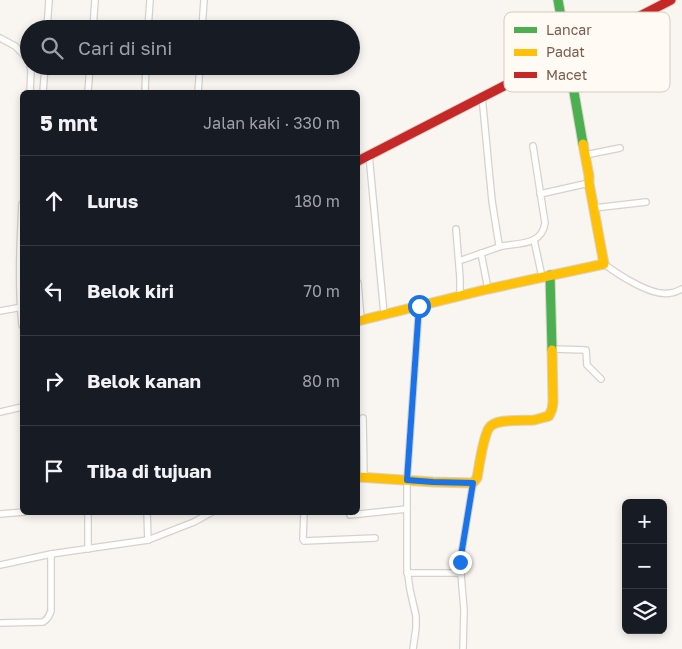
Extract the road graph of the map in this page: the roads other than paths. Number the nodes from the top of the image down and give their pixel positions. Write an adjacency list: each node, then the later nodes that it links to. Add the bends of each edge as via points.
1 (49, 0): 7 (street)
2 (95, 0): 8 (street)
3 (150, 0): 9 (street)
4 (204, 0): 10 (street)
5 (671, 0): 6 (street)
6 (648, 12)
7 (48, 20)
8 (94, 20)
9 (149, 20)
10 (203, 20)
11 (0, 38): 12 (street)
12 (20, 51)
13 (31, 75): 19 (street)
14 (44, 75): 20 (street)
15 (89, 75): 21 (street)
16 (146, 75): 22 (street)
17 (199, 75): 23 (street)
18 (504, 85): 25 (street)
19 (30, 90)
20 (43, 90)
21 (88, 90)
22 (145, 90)
23 (198, 90)
24 (574, 92): 29 (street)
25 (482, 96): 28 (street); 37 (street, via 492,201 498,242)
26 (533, 146): 32 (street)
27 (620, 148): 29 (street)
28 (369, 155): 30 (street); 48 (street)
29 (585, 155): 31 (street)
30 (360, 160)
31 (589, 183): 32 (street); 34 (street)
32 (540, 194): 36 (street, via 545,223 542,233)
33 (646, 202): 34 (street)
34 (594, 208): 40 (street)
35 (456, 229): 39 (street)
36 (534, 240): 37 (street); 41 (street)
37 (502, 246): 38 (street)
38 (481, 253): 39 (street); 42 (street)
39 (458, 261): 44 (street)
40 (604, 264): 41 (street); 43 (street, via 656,293)
41 (546, 276): 42 (street); 50 (street)
42 (488, 289): 44 (street)
43 (682, 290)
44 (460, 295): 45 (street)
45 (419, 306): 48 (street); 56 (street)
46 (20, 307): 47 (street)
47 (0, 311)
48 (384, 314): 49 (street)
49 (360, 320)
50 (552, 349): 51 (street, via 586,350 586,365); 57 (street, via 553,402 549,416 493,424 488,428 477,478)
51 (601, 379)
52 (20, 407): 53 (street)
53 (0, 412)
54 (363, 418): 55 (street)
55 (361, 477): 56 (street)
56 (407, 480): 57 (street); 58 (street)
57 (473, 483): 72 (street)
58 (407, 509): 60 (street); 71 (street)
59 (20, 512): 61 (street)
60 (360, 513)
61 (0, 514)
62 (88, 515): 68 (street)
63 (147, 515): 67 (street)
64 (203, 515): 67 (street)
65 (304, 515): 66 (street, via 304,540)
66 (375, 538)
67 (148, 540): 68 (street)
68 (88, 549): 69 (street)
69 (51, 554): 70 (street); 73 (street, via 52,603 49,616 43,622)
70 (0, 565)
71 (408, 573): 72 (street); 74 (street, via 416,616)
72 (460, 573): 75 (street)
73 (0, 623)
74 (413, 649)
75 (464, 649)

